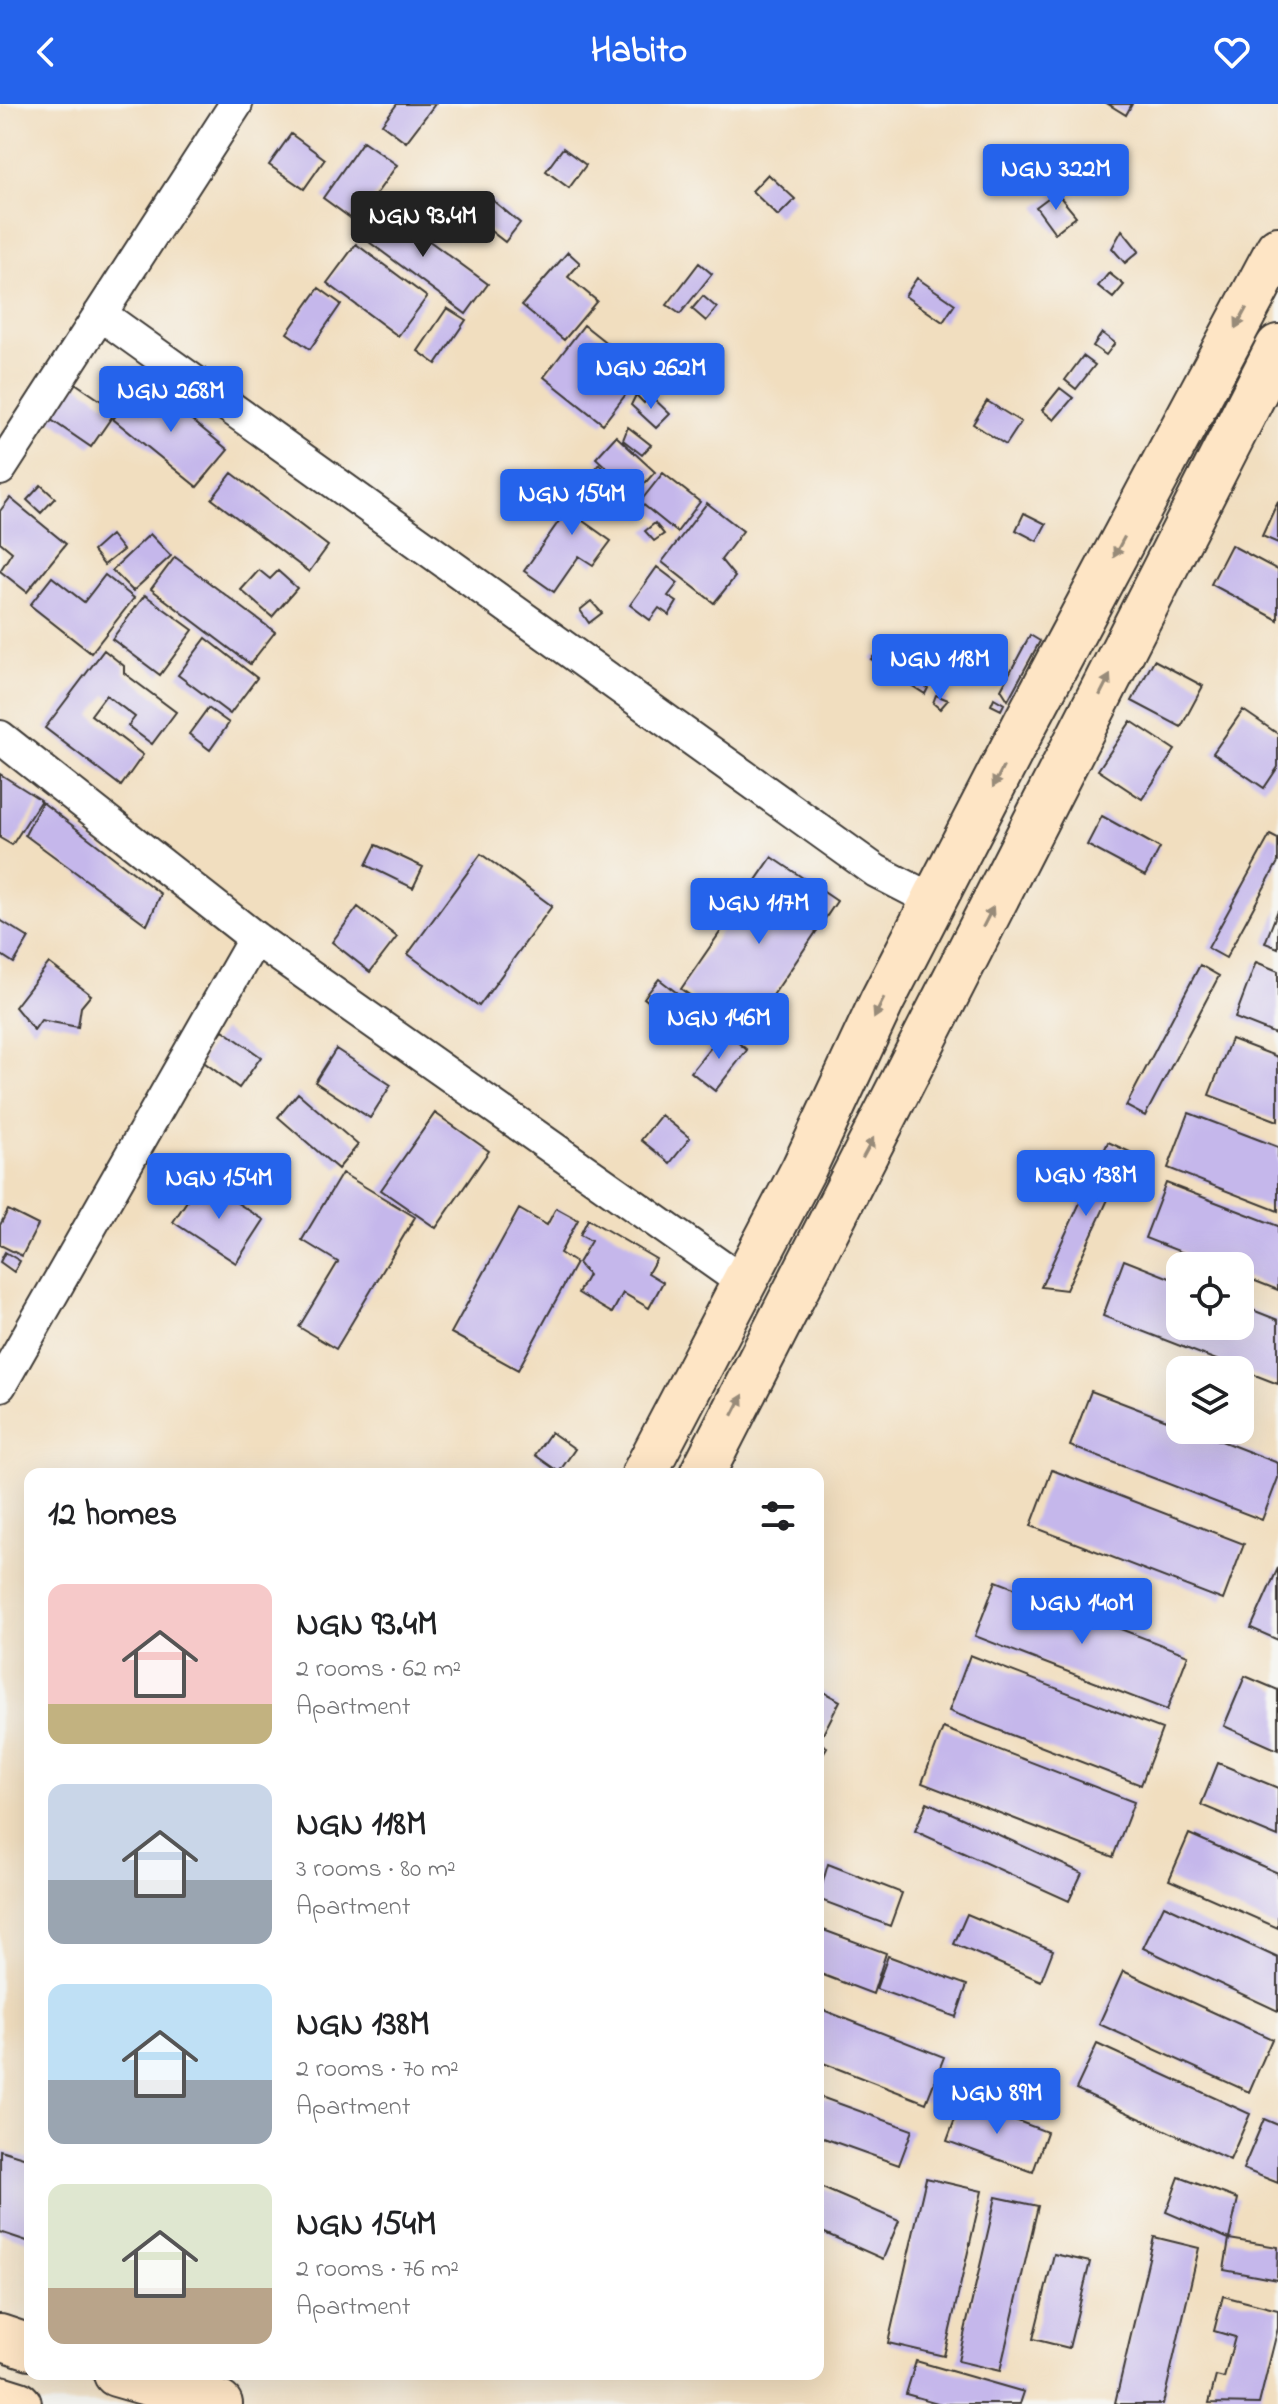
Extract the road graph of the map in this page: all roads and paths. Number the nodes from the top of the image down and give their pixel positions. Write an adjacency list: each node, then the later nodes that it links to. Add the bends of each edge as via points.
1 (236, 104): 3 (street)
2 (1278, 249): 7 (street, one-way to 7)
3 (100, 314): 5 (street); 7 (street, via 876,871)
4 (1278, 347): 10 (street, one-way to 4)
5 (0, 469)
6 (0, 737): 8 (street)
7 (934, 901): 9 (street, one-way to 9)
8 (255, 938): 11 (street); 12 (street)
9 (804, 1168): 10 (street); 11 (street)
10 (846, 1189): 14 (street, one-way to 10)
11 (744, 1283): 13 (street)
12 (0, 1385)
13 (647, 1468)
14 (705, 1468)
15 (0, 2337): 16 (street)
16 (24, 2345)
17 (136, 2380): 19 (street)
18 (231, 2380): 22 (street)
19 (166, 2389): 22 (street)
20 (0, 2398): 21 (street)
21 (19, 2404)
22 (219, 2404)

